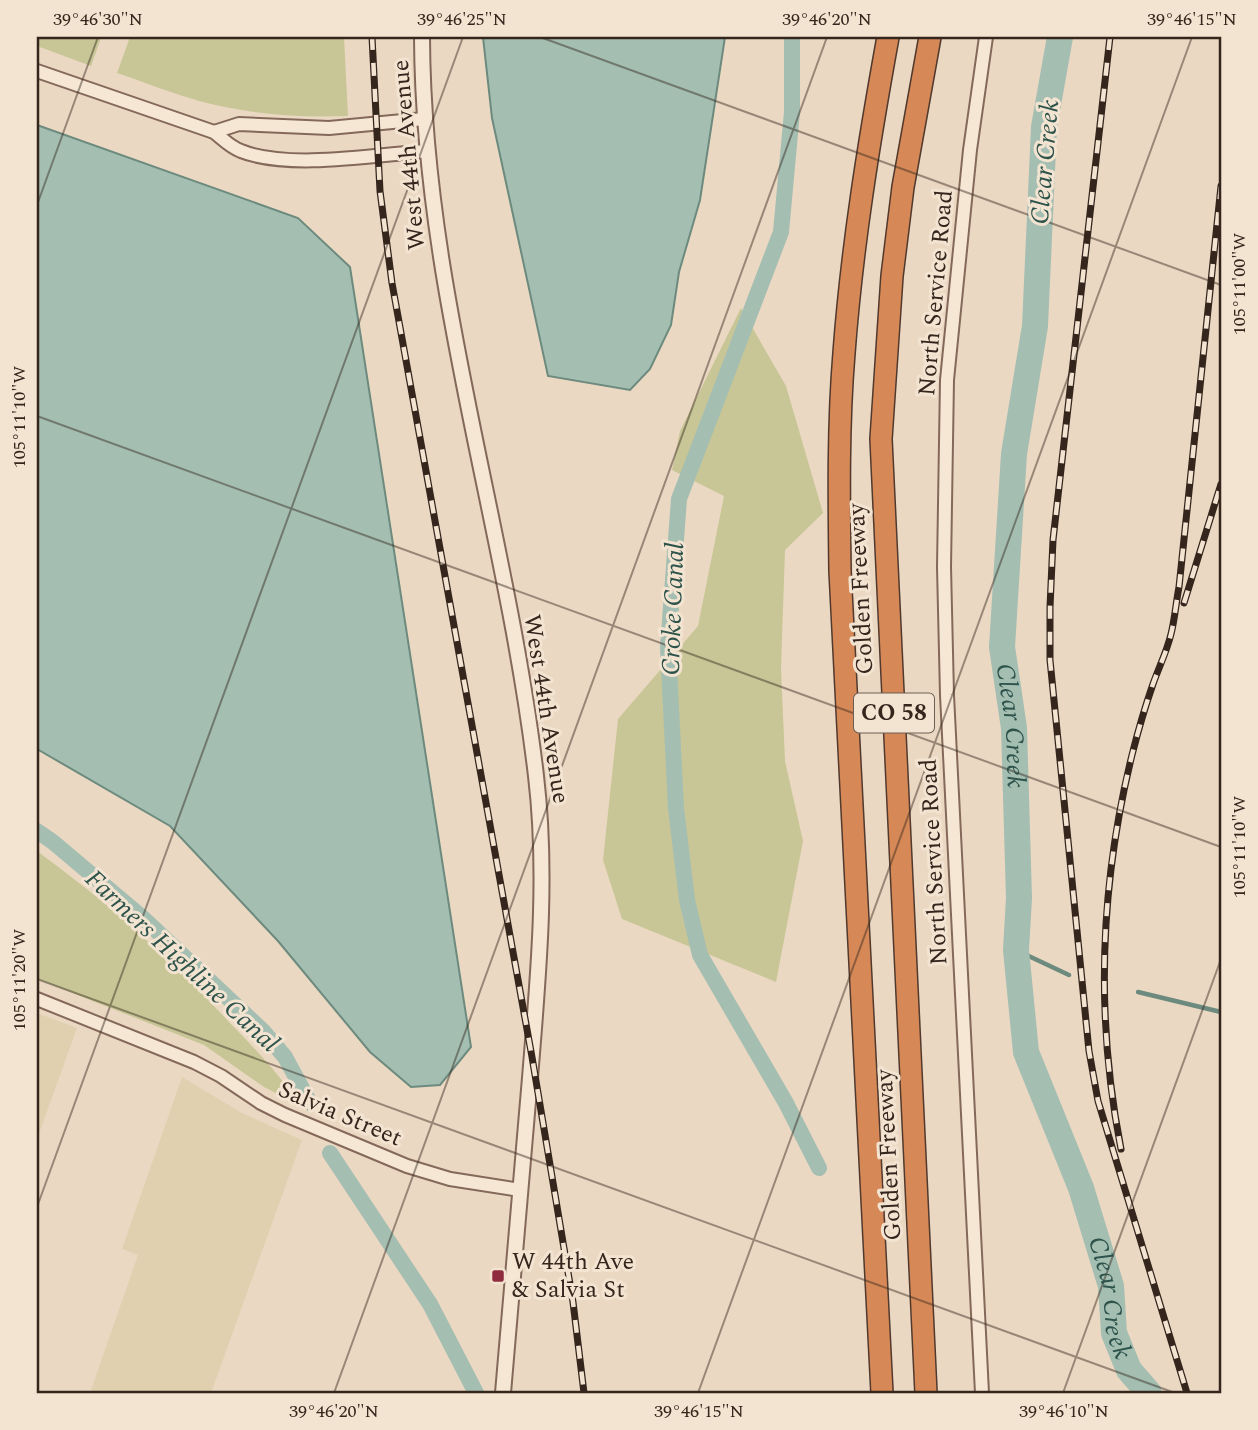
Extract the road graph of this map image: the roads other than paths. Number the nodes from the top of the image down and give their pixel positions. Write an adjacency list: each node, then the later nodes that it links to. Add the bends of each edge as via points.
1 (422, 37): 6 (street, West 44th Avenue)
2 (888, 37): 12 (highway, Golden Freeway / CO 58, via 853,253 839,454 840,570)
3 (930, 37): 13 (highway, Golden Freeway / CO 58, via 892,276 881,439)
4 (986, 37): 14 (street, North Service Road, via 947,380 944,567)
5 (37, 71): 7 (street)
6 (424, 119): 7 (street, via 329,128 239,124); 8 (street, West 44th Avenue)
7 (214, 132): 8 (street, via 237,149 270,157 323,159)
8 (427, 151): 10 (street, West 44th Avenue, via 447,297 528,721 540,817 538,993)
9 (37, 999): 10 (street, Salvia Street, via 194,1062 285,1115 414,1168)
10 (520, 1190): 11 (street, West 44th Avenue)
11 (503, 1393)
12 (882, 1393)
13 (926, 1393)
14 (982, 1393)

